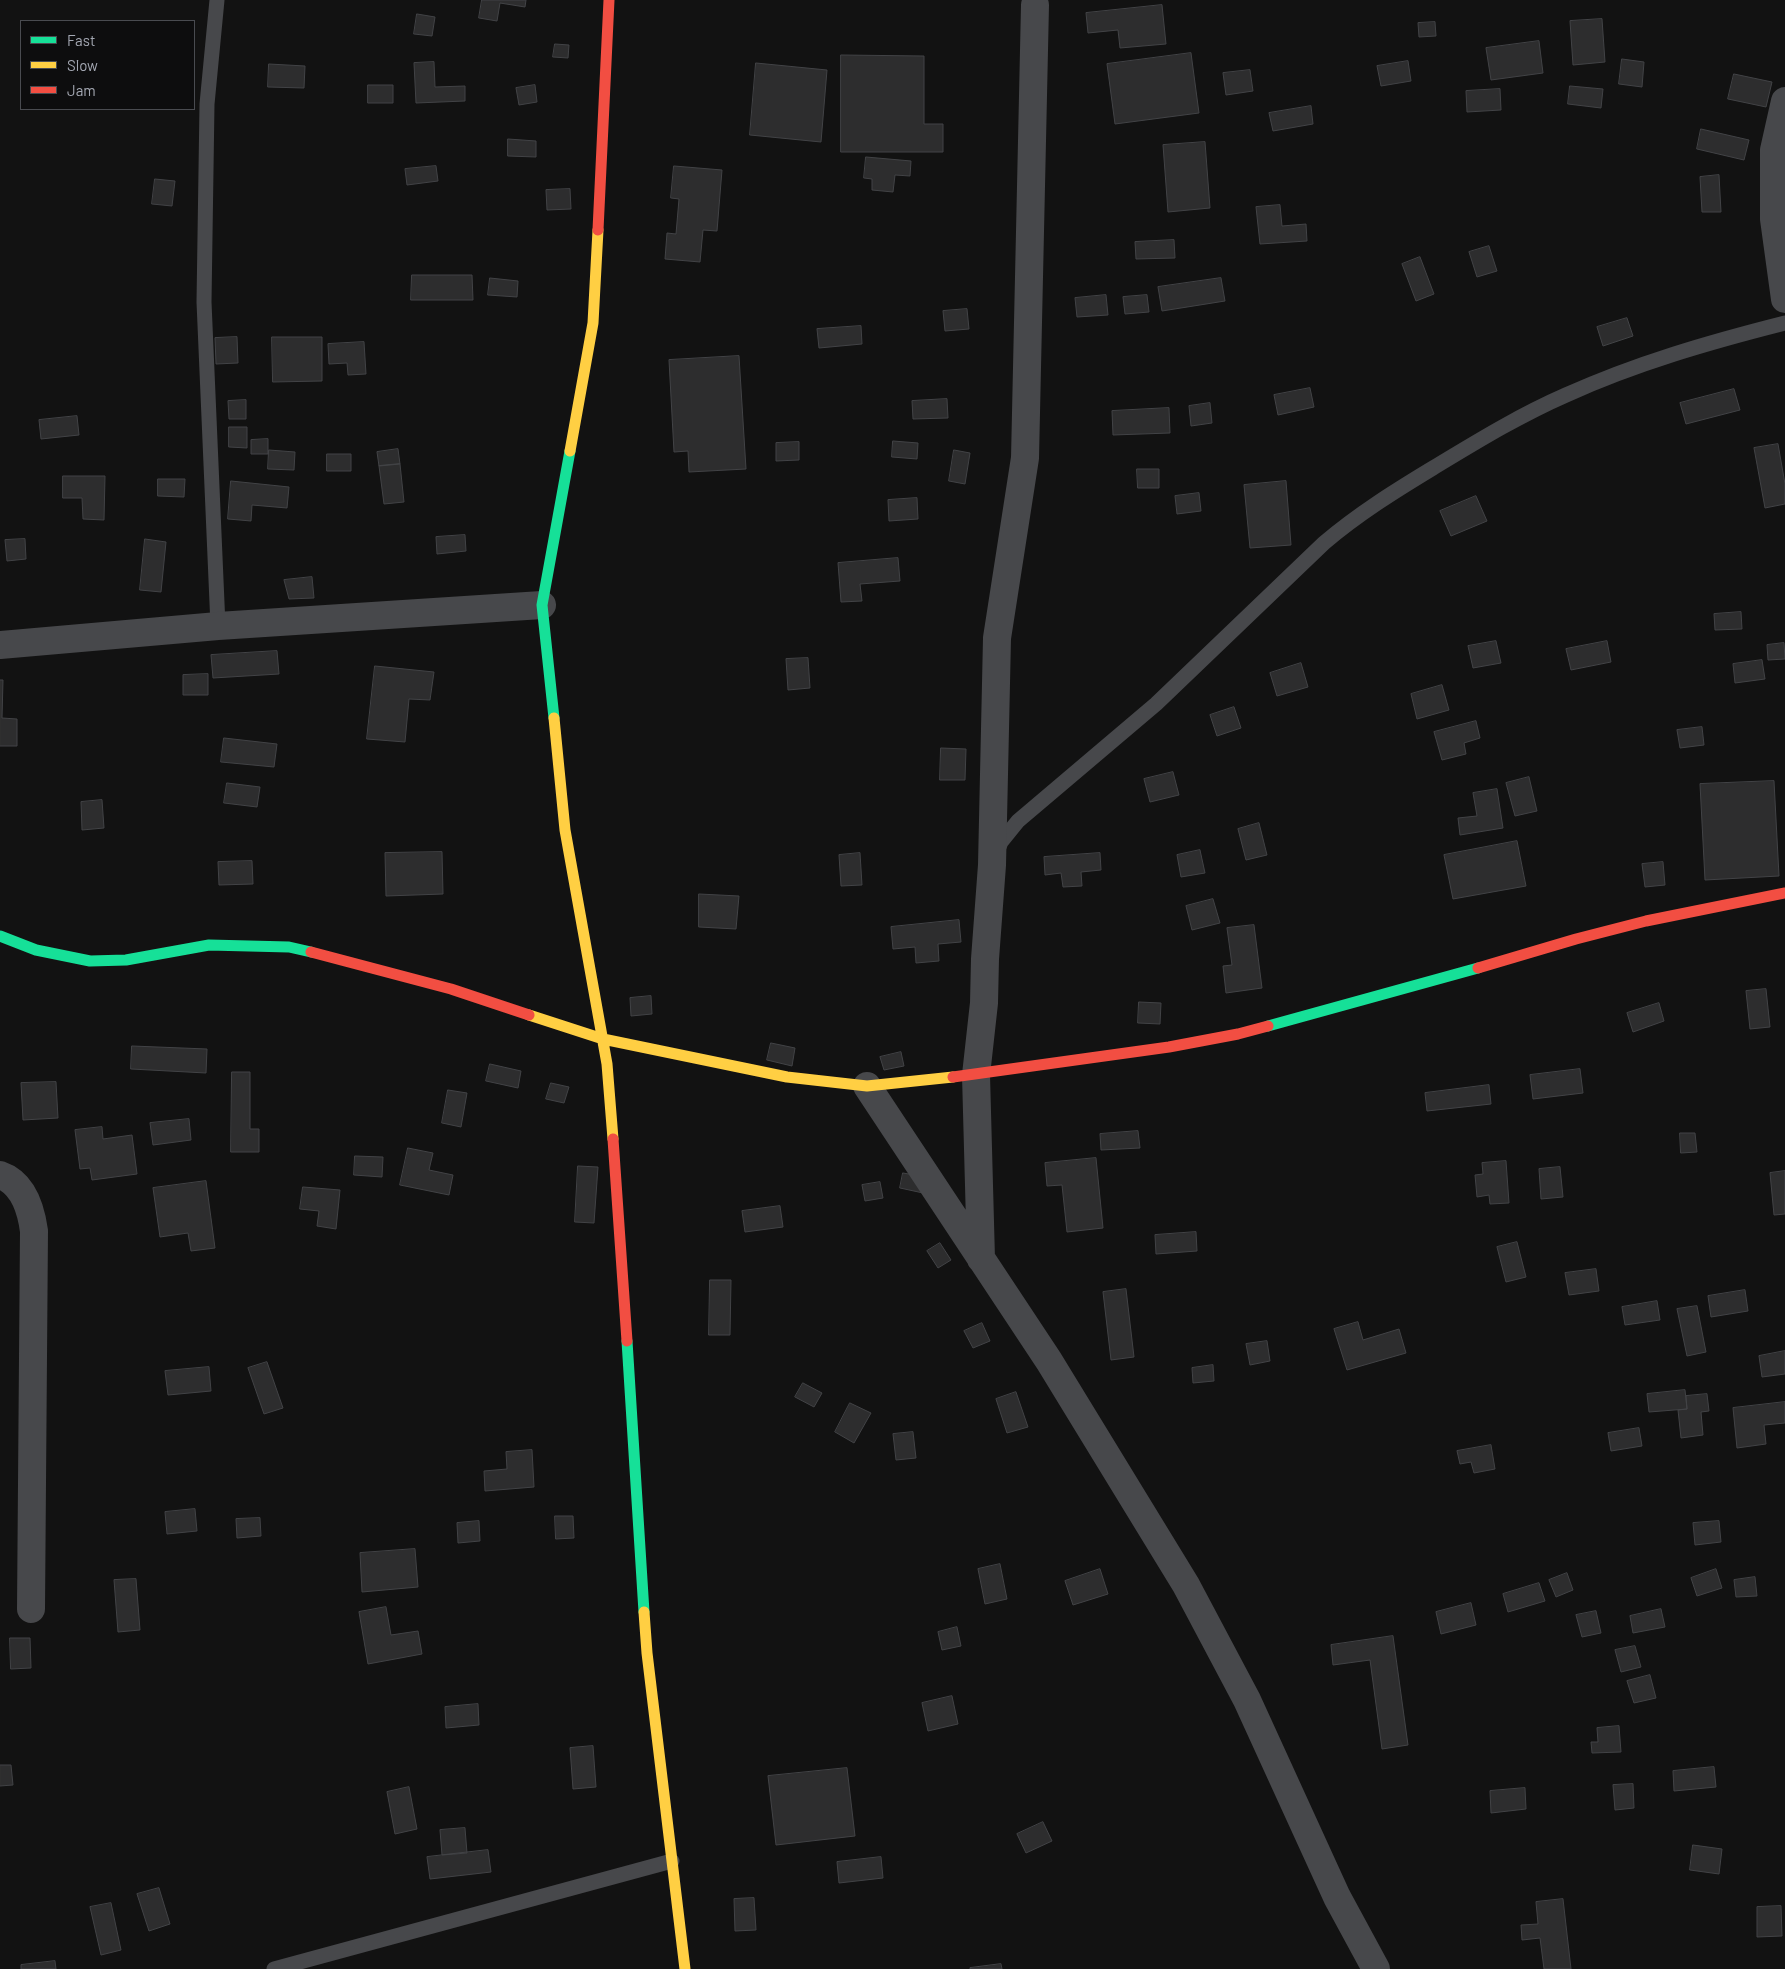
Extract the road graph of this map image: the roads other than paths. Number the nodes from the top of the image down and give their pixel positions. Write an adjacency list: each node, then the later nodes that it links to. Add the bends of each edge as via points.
1 (217, 0): 8 (lane, via 207,104 204,302)
2 (609, 0): 7 (street, via 593,323)
3 (1035, 5): 10 (street, via 1025,458 997,638)
4 (1785, 101): 5 (street, via 1774,150 1774,209)
5 (1785, 299)
6 (1785, 322): 10 (lane, via 1661,357 1564,395 1458,453 1348,522 1156,704 1018,821 1001,842)
7 (542, 605): 8 (street); 13 (street, via 565,830)
8 (218, 626): 9 (street)
9 (0, 645)
10 (992, 865): 14 (street, via 984,1003)
11 (1785, 893): 14 (street, via 1646,921 1576,939 1238,1034)
12 (0, 936): 13 (street, via 36,950 90,961 126,960 209,945 289,948 451,989)
13 (603, 1038): 15 (street, via 787,1077); 19 (street, via 625,1306 647,1653)
14 (976, 1075): 15 (street); 17 (street)
15 (867, 1086): 17 (street)
16 (0, 1175): 18 (street, via 8,1178 22,1193 32,1212 34,1230)
17 (981, 1259): 22 (street, via 1049,1361 1186,1585 1247,1700 1337,1897)
18 (30, 1609)
19 (672, 1861): 20 (lane); 21 (street)
20 (274, 1969)
21 (686, 1969)
22 (1376, 1969)

